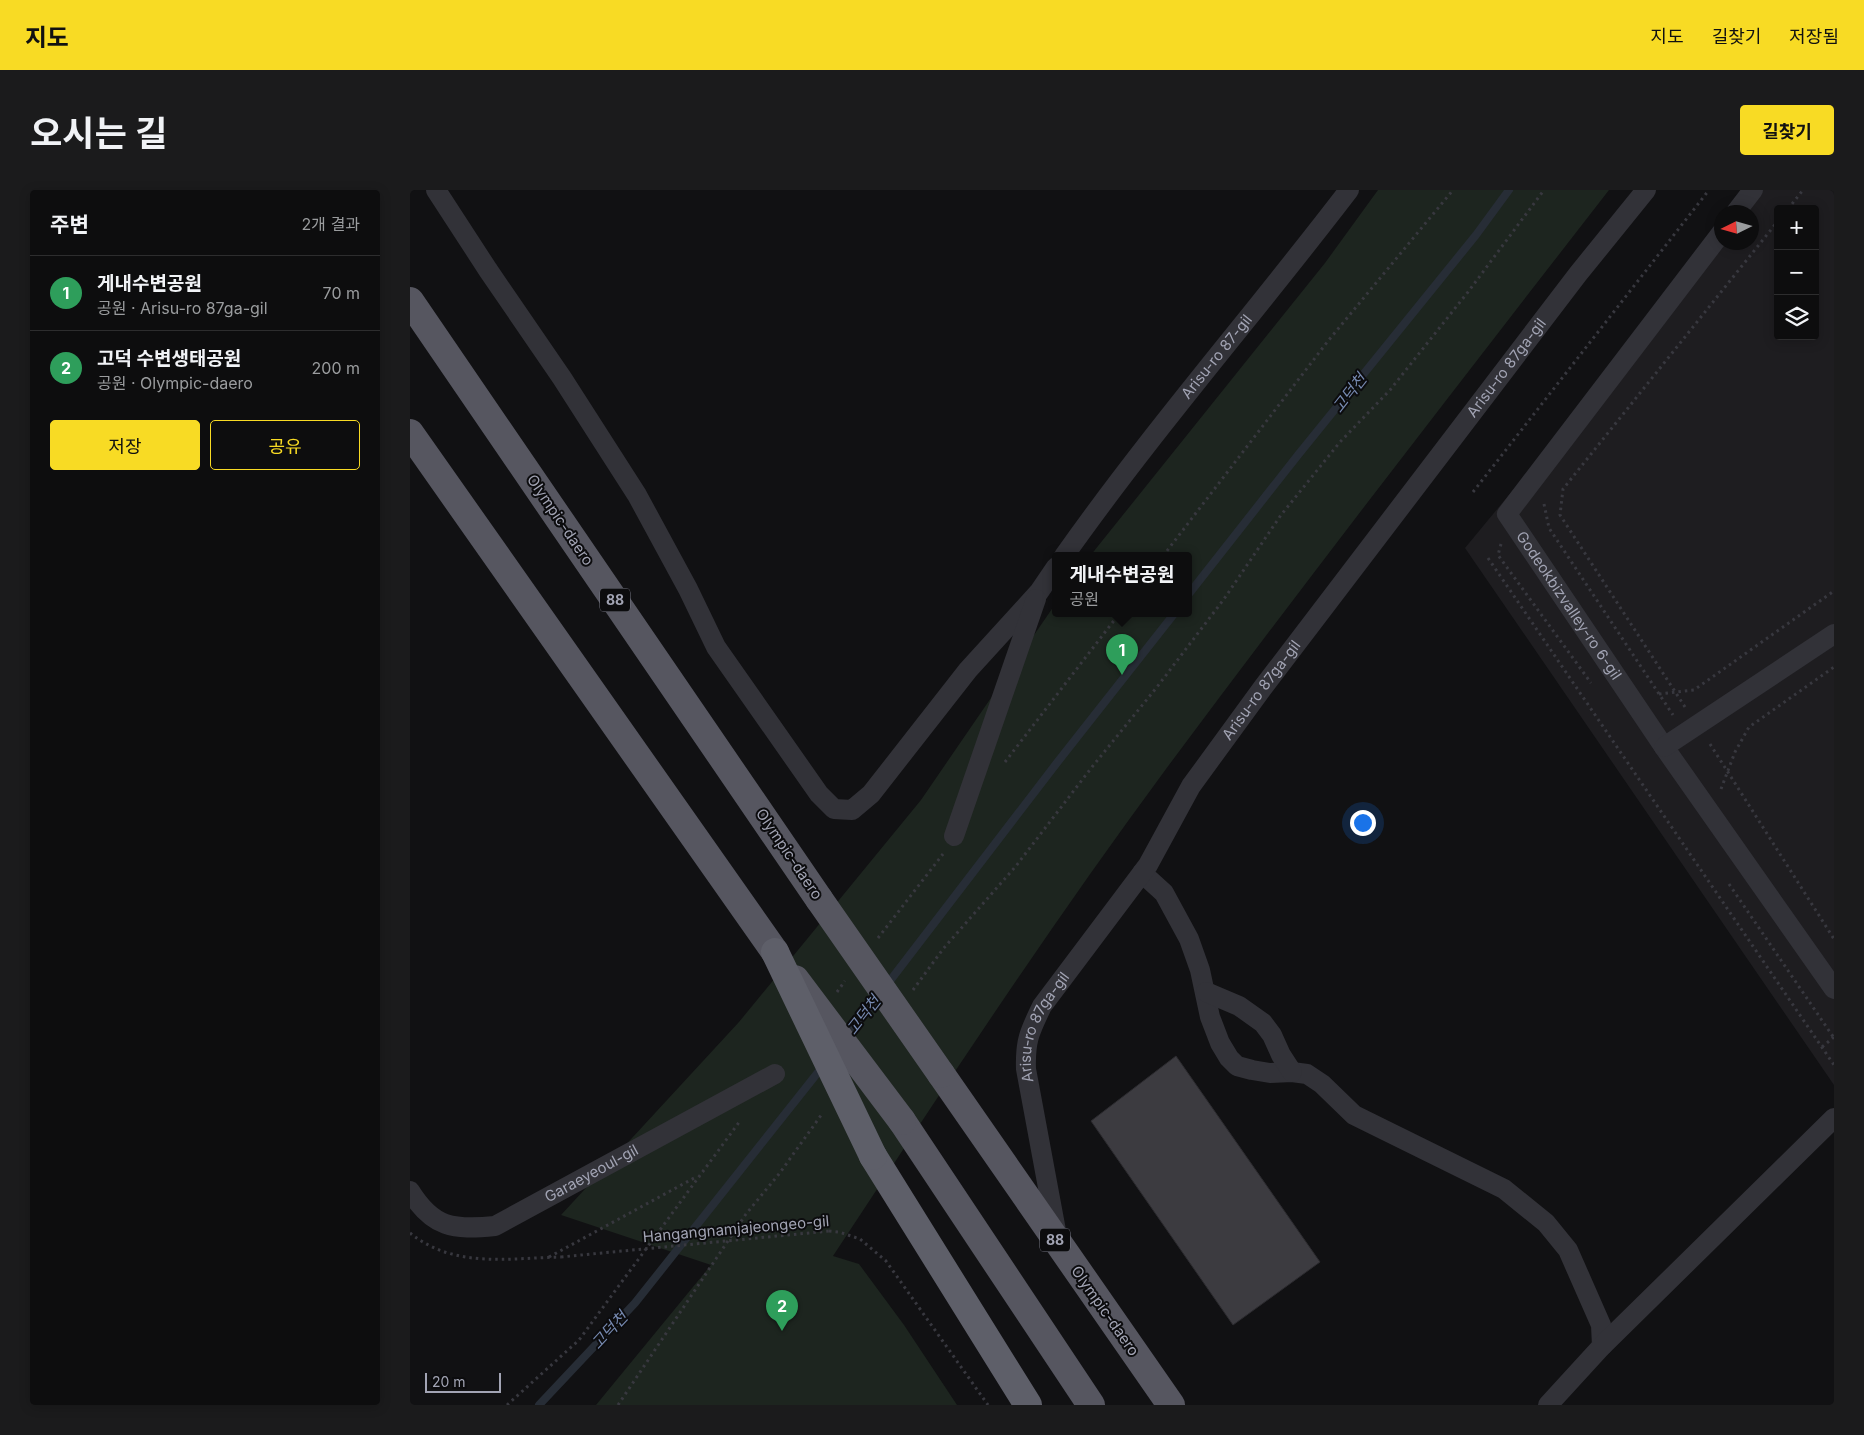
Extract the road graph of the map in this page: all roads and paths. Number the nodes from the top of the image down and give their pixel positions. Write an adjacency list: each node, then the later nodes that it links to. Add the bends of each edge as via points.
1 (436, 190): 22 (street, via 637,495 716,647 819,794 834,809 852,810 871,794 968,670)
2 (1349, 190): 17 (street, Arisu-ro 87-gil)
3 (1453, 190): 18 (path, via 1328,341)
4 (1544, 190): 42 (path, via 1390,390 1340,442 1281,515 1224,599 1162,680 1016,866 943,949)
5 (1646, 190): 34 (street, Arisu-ro 87ga-gil, via 1264,686 1191,786)
6 (1709, 190): 15 (path)
7 (1753, 190): 9 (street)
8 (1803, 190): 10 (path)
9 (1741, 205)
10 (1791, 205)
11 (1774, 226): 26 (path, via 1563,489 1560,515)
12 (1714, 242): 29 (street, Godeokbizvalley-ro 6-gil, via 1507,514)
13 (410, 301): 54 (highway, Olympic-daero / 88, bridge)
14 (410, 434): 37 (highway)
15 (1473, 492)
16 (1544, 502): 27 (path, via 1549,528)
17 (1067, 552)
18 (1166, 552)
19 (1488, 558): 44 (path)
20 (1052, 573): 22 (street)
21 (1834, 591): 26 (path, via 1694,690)
22 (1038, 592): 33 (street)
23 (1116, 617): 30 (path)
24 (1834, 634): 28 (street)
25 (1834, 667): 31 (path, via 1749,727)
26 (1675, 692): 27 (path); 28 (path)
27 (1659, 694): 28 (path)
28 (1692, 729): 29 (street); 31 (path)
29 (1664, 747): 39 (street, Godeokbizvalley-ro 6-gil)
30 (1002, 768)
31 (1727, 772): 32 (path, via 1721,790); 35 (path)
32 (1716, 782)
33 (954, 836): 36 (path)
34 (1142, 873): 40 (street, via 1164,893 1179,918); 54 (street, Arisu-ro 87ga-gil, via 1042,1006 1026,1047 1026,1069)
35 (1834, 940)
36 (876, 942)
37 (775, 952): 60 (highway, bridge, via 873,1156); 61 (highway, bridge, via 902,1121)
38 (846, 980): 41 (path)
39 (1834, 988)
40 (1206, 992): 46 (street, via 1239,1006 1263,1023); 46 (street, via 1210,1018 1220,1043 1237,1066 1270,1073)
41 (834, 996)
42 (908, 996)
43 (1834, 1037): 44 (path)
44 (1822, 1047): 45 (path)
45 (1834, 1065)
46 (1292, 1072): 56 (street, via 1307,1074 1322,1084 1354,1115 1504,1189 1546,1223 1568,1250 1601,1326)
47 (775, 1074): 52 (street, Garaeyeoul-gil, via 495,1226 469,1229 441,1223 420,1208)
48 (745, 1113): 51 (path)
49 (823, 1113): 58 (path, via 746,1214)
50 (1834, 1118): 56 (street)
51 (698, 1176): 55 (path); 57 (path, via 579,1340)
52 (410, 1191)
53 (410, 1233): 55 (path, Hangangnamjajeongeo-gil, via 435,1249 456,1256 488,1261)
54 (1059, 1245): 62 (highway, Olympic-daero / 88)
55 (549, 1257): 59 (path, Hangangnamjajeongeo-gil, bridge, via 829,1231 860,1239 886,1261)
56 (1602, 1346): 63 (street)
57 (507, 1405)
58 (618, 1405)
59 (988, 1405)
60 (1028, 1405)
61 (1091, 1405)
62 (1171, 1405)
63 (1548, 1405)

